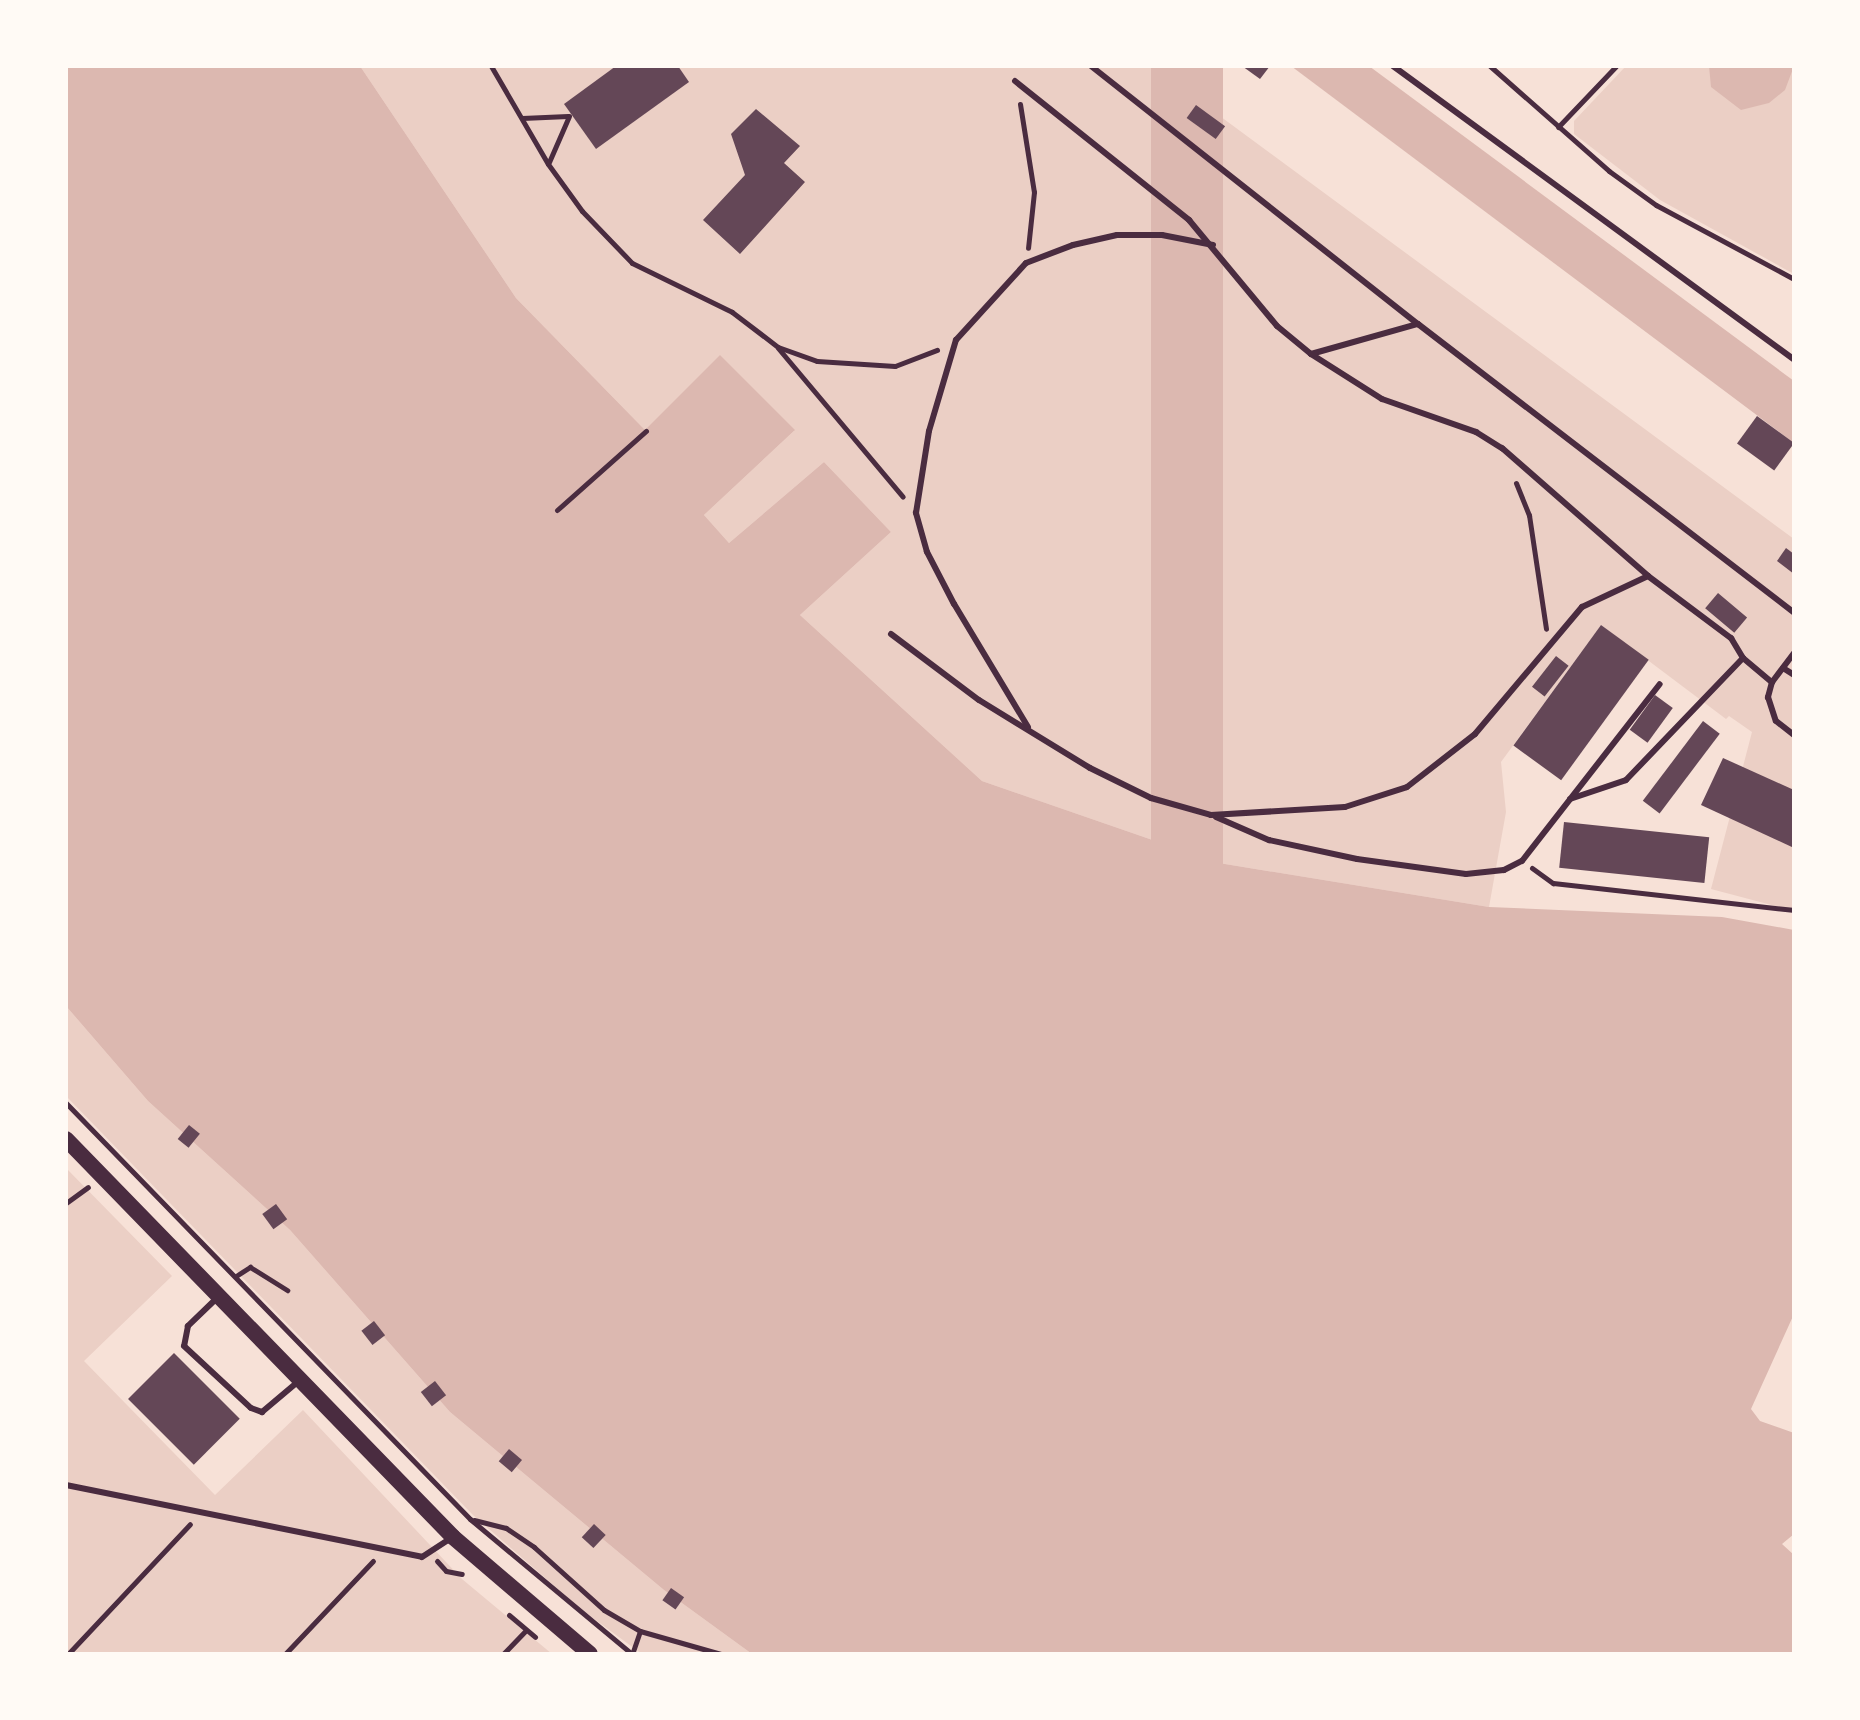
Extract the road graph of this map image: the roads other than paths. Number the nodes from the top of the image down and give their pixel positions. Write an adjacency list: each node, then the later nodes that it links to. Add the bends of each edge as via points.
1 (1091, 66): 5 (lane)
2 (1393, 66): 7 (lane)
3 (1015, 81): 4 (lane)
4 (1214, 246): 6 (lane, via 1277,326); 17 (lane, via 1162,235 1117,235 1026,263 956,340 929,431 916,513 927,552 954,604)
5 (1418, 324): 6 (lane); 9 (lane)
6 (1311, 354): 8 (lane, via 1382,399 1476,432 1502,448)
7 (1794, 359)
8 (1648, 576): 12 (lane, via 1731,638); 20 (lane, via 1582,607 1475,734 1407,787 1345,807)
9 (1794, 613)
10 (891, 634): 17 (lane, via 979,700)
11 (1794, 653): 13 (lane)
12 (1743, 658): 15 (lane); 19 (lane, via 1626,780)
13 (1785, 665): 14 (lane); 15 (lane)
14 (1794, 675)
15 (1772, 682): 18 (lane, via 1770,710)
16 (1660, 684): 19 (lane)
17 (1030, 730): 20 (lane, via 1151,798)
18 (1794, 735)
19 (1570, 799): 20 (lane, via 1522,861 1504,870 1466,874 1269,840)
20 (1211, 815)
21 (66, 1139): 22 (main road)
22 (218, 1297): 23 (main road); 23 (lane, via 188,1326 184,1346 251,1408 262,1412)
23 (300, 1380): 25 (main road)
24 (66, 1485): 25 (lane, via 384,1549 432,1554)
25 (453, 1537): 26 (main road)
26 (590, 1654)

